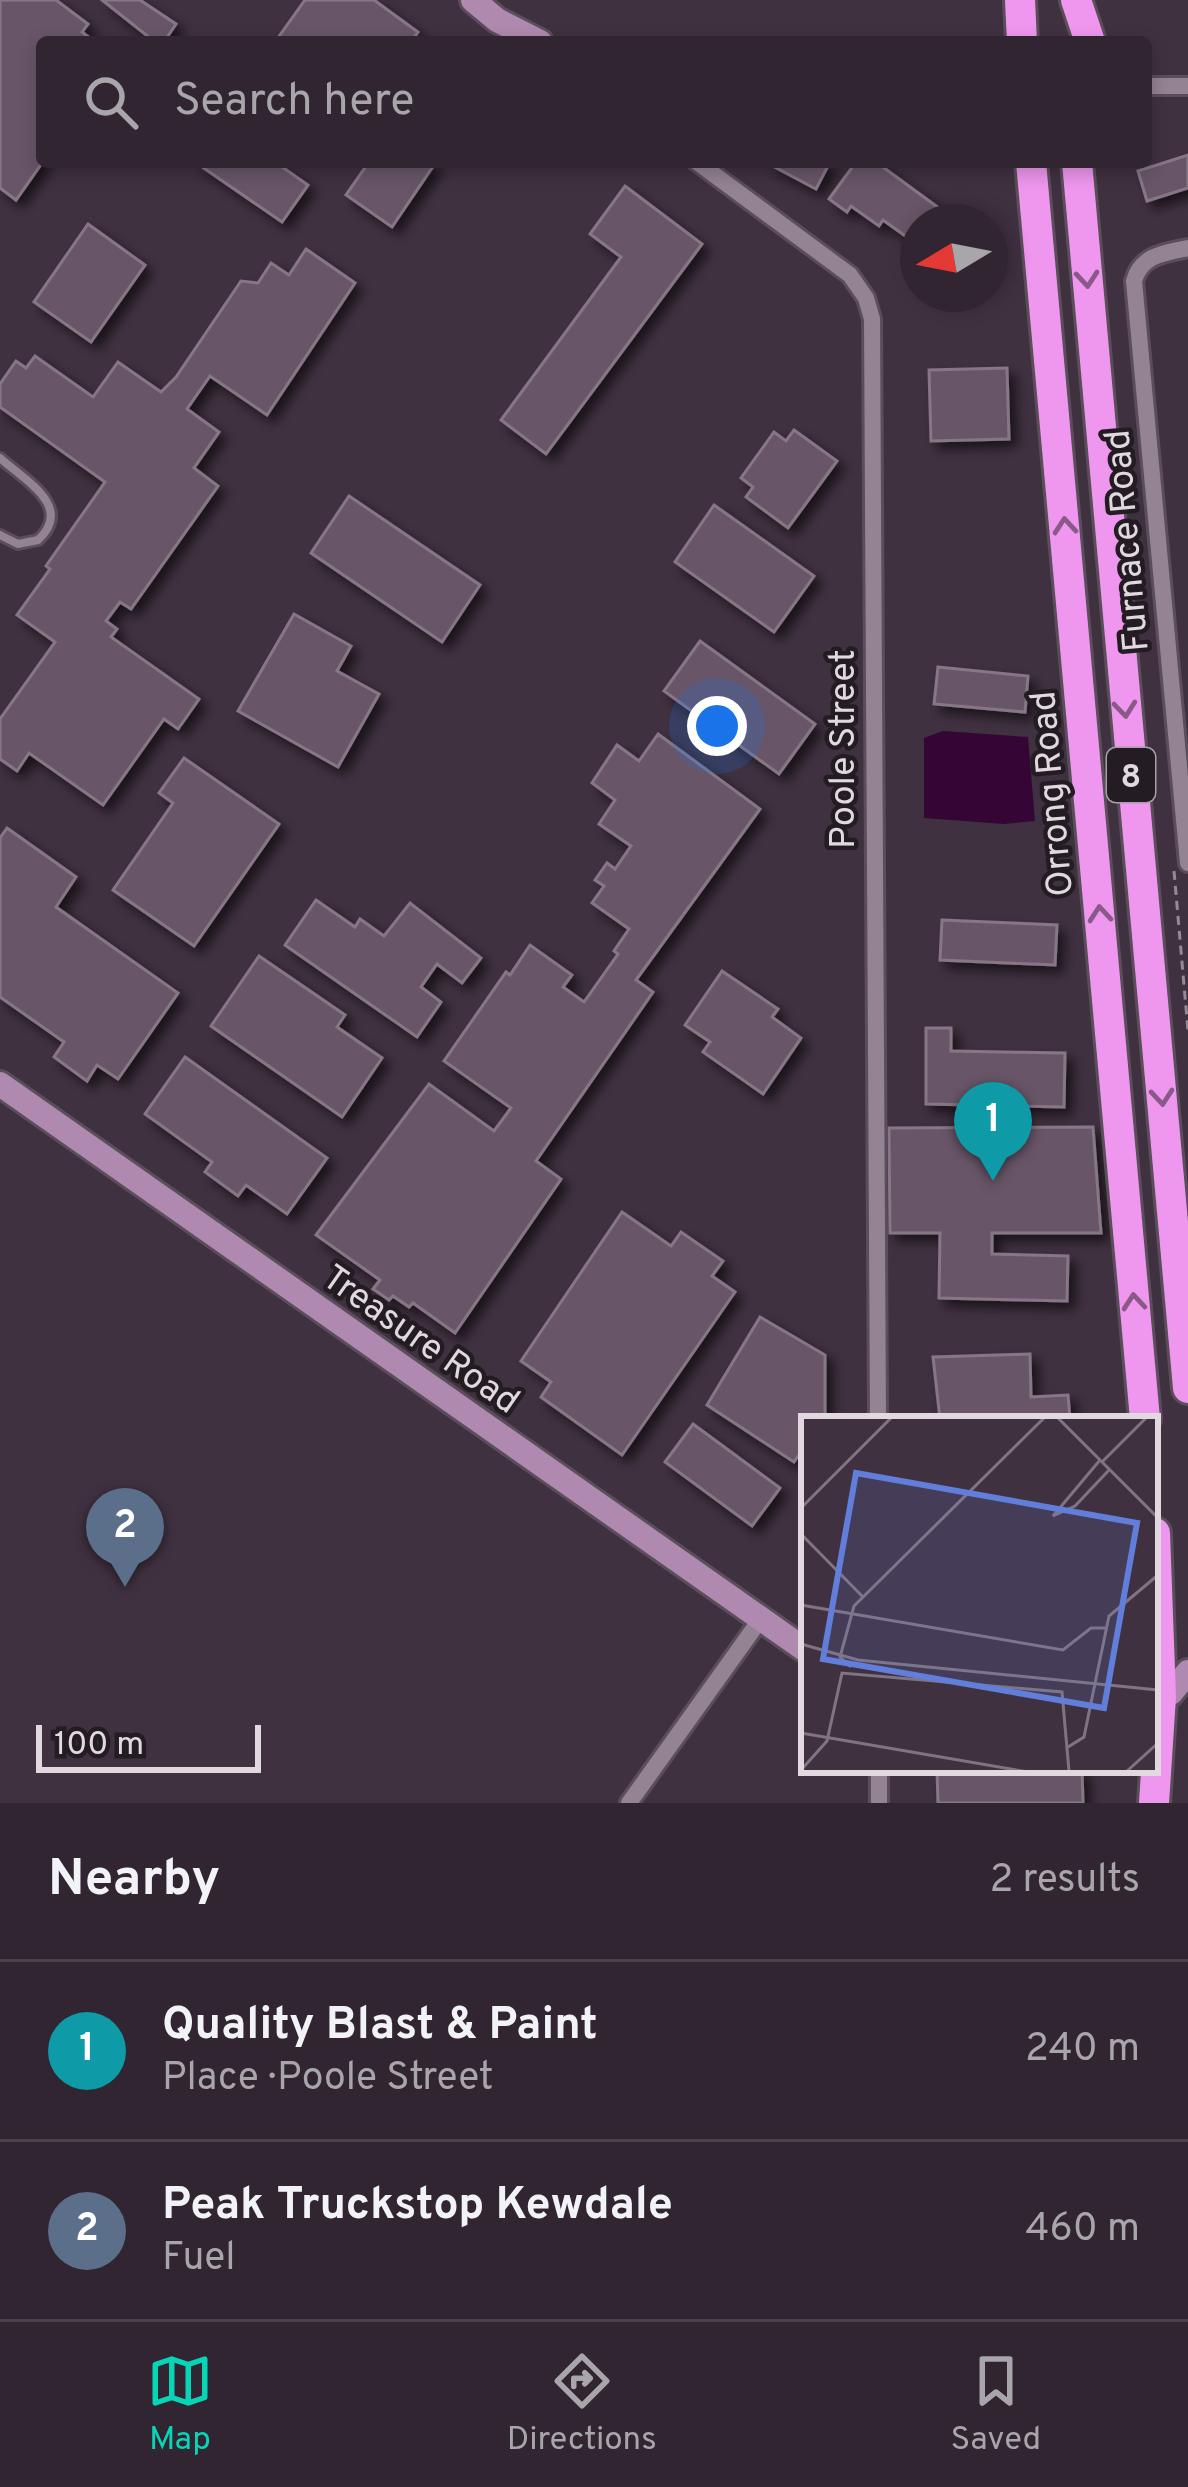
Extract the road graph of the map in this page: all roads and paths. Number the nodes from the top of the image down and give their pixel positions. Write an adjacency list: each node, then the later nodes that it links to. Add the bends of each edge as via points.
1 (473, 0): 4 (street)
2 (1020, 0): 5 (highway)
3 (1071, 0): 6 (highway); 7 (highway)
4 (528, 36)
5 (1022, 36)
6 (1069, 36)
7 (1087, 36)
8 (1152, 86): 9 (street)
9 (1188, 86)
10 (705, 168): 19 (street, Poole Street, via 850,275 872,319)
11 (1030, 168): 20 (highway, Orrong Road / 8, one-way to 11)
12 (1078, 168): 18 (highway, 8, one-way to 18)
13 (1188, 248): 16 (street, Furnace Road, via 1144,261 1134,281)
14 (0, 458): 15 (lane, via 48,500 53,522 38,541)
15 (0, 535)
16 (1188, 863)
17 (0, 1084): 21 (street, Treasure Road)
18 (1188, 1388)
19 (878, 1416)
20 (1145, 1416)
21 (760, 1620): 23 (street, Treasure Road); 28 (street)
22 (1158, 1635): 25 (highway)
23 (801, 1647)
24 (1188, 1672): 25 (street, via 1179,1687)
25 (1158, 1696)
26 (1147, 1773): 29 (highway)
27 (1154, 1773): 29 (highway)
28 (629, 1803)
29 (1152, 1803)

